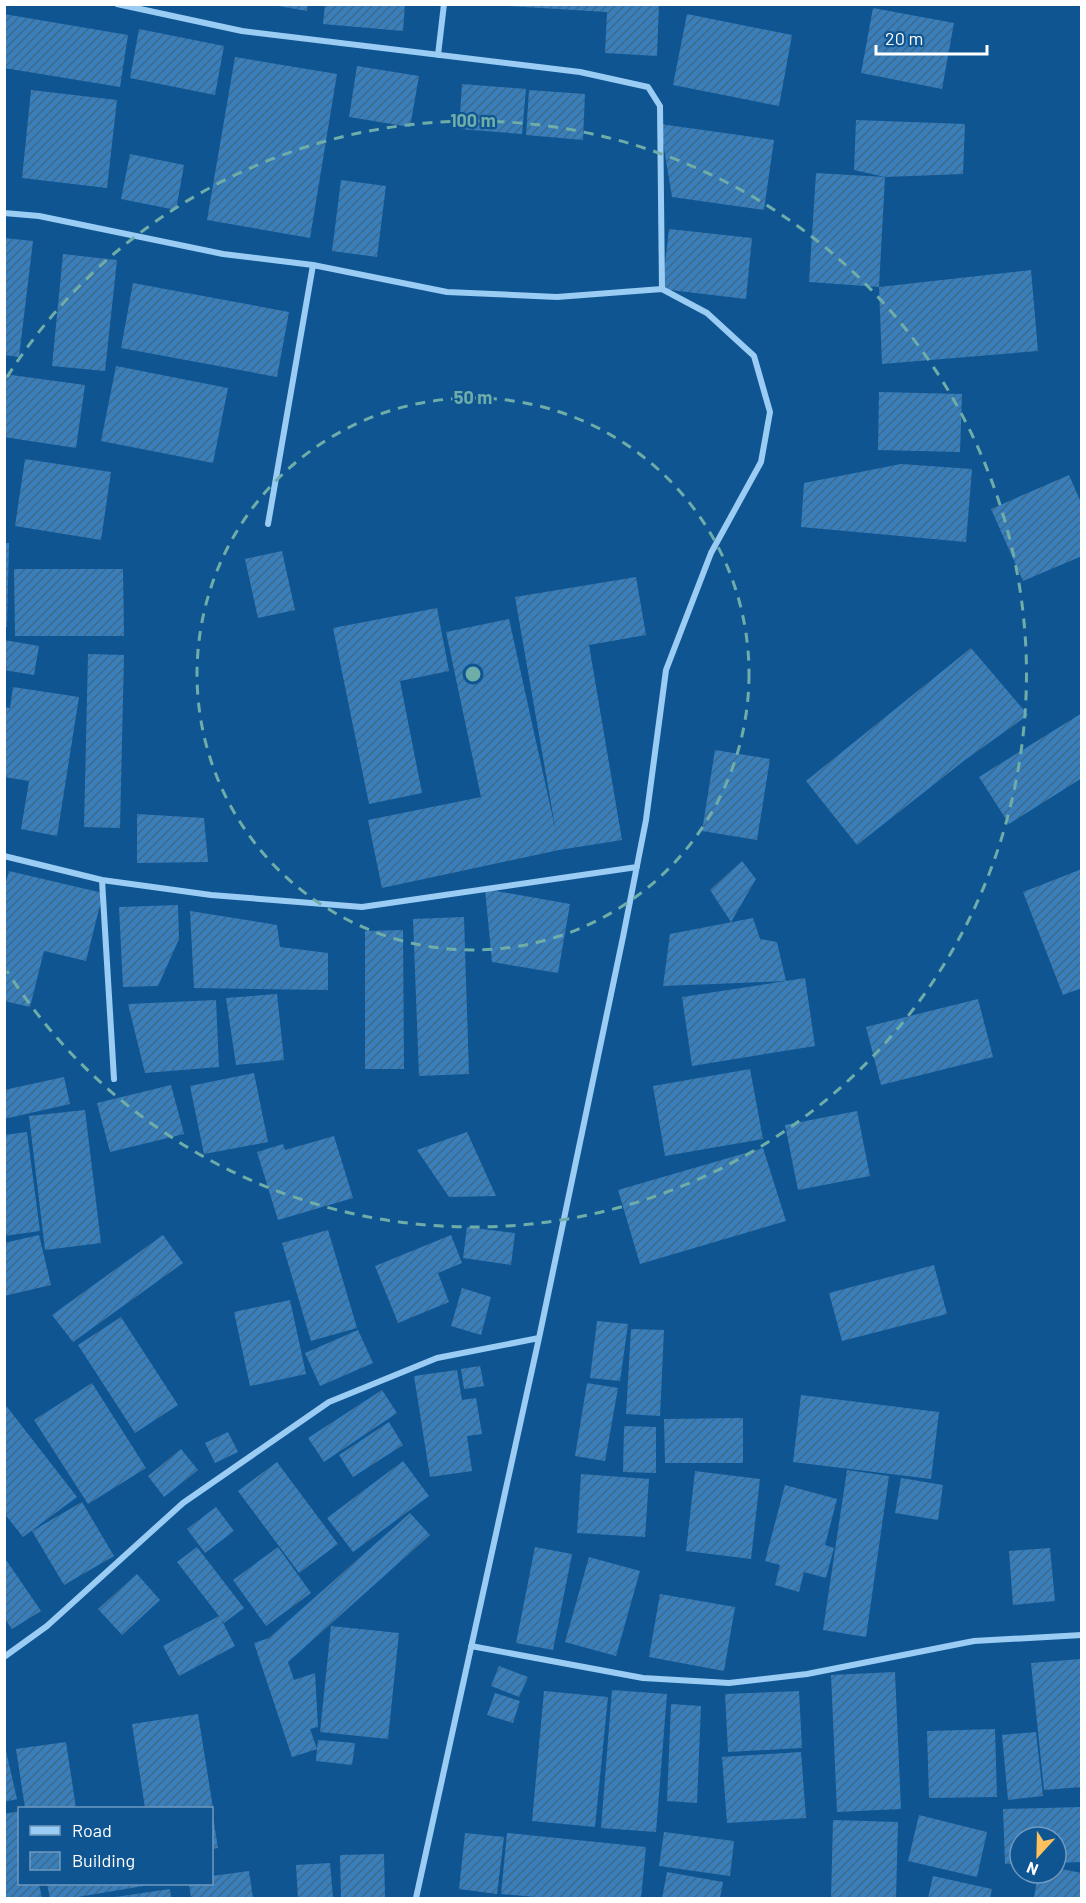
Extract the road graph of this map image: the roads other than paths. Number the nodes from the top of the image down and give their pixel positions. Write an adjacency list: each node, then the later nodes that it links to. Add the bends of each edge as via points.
1 (117, 4): 3 (street, via 242,32)
2 (444, 4): 3 (street)
3 (438, 55): 6 (street, via 580,72 648,87 660,106)
4 (4, 213): 5 (street, via 39,216 223,254)
5 (313, 264): 6 (street, via 447,292 557,297); 7 (street)
6 (662, 290): 9 (street, via 707,313 754,356 770,412 761,462 711,553 666,670)
7 (268, 524)
8 (4, 856): 10 (street)
9 (636, 867): 10 (street, via 362,906 211,895); 12 (street)
10 (102, 880): 11 (street)
11 (114, 1078)
12 (539, 1338): 14 (street); 15 (street, via 437,1358 329,1402 183,1503 47,1626)
13 (1082, 1635): 14 (street, via 974,1641 807,1674 729,1683 643,1678)
14 (471, 1646): 16 (street)
15 (4, 1657)
16 (416, 1899)

